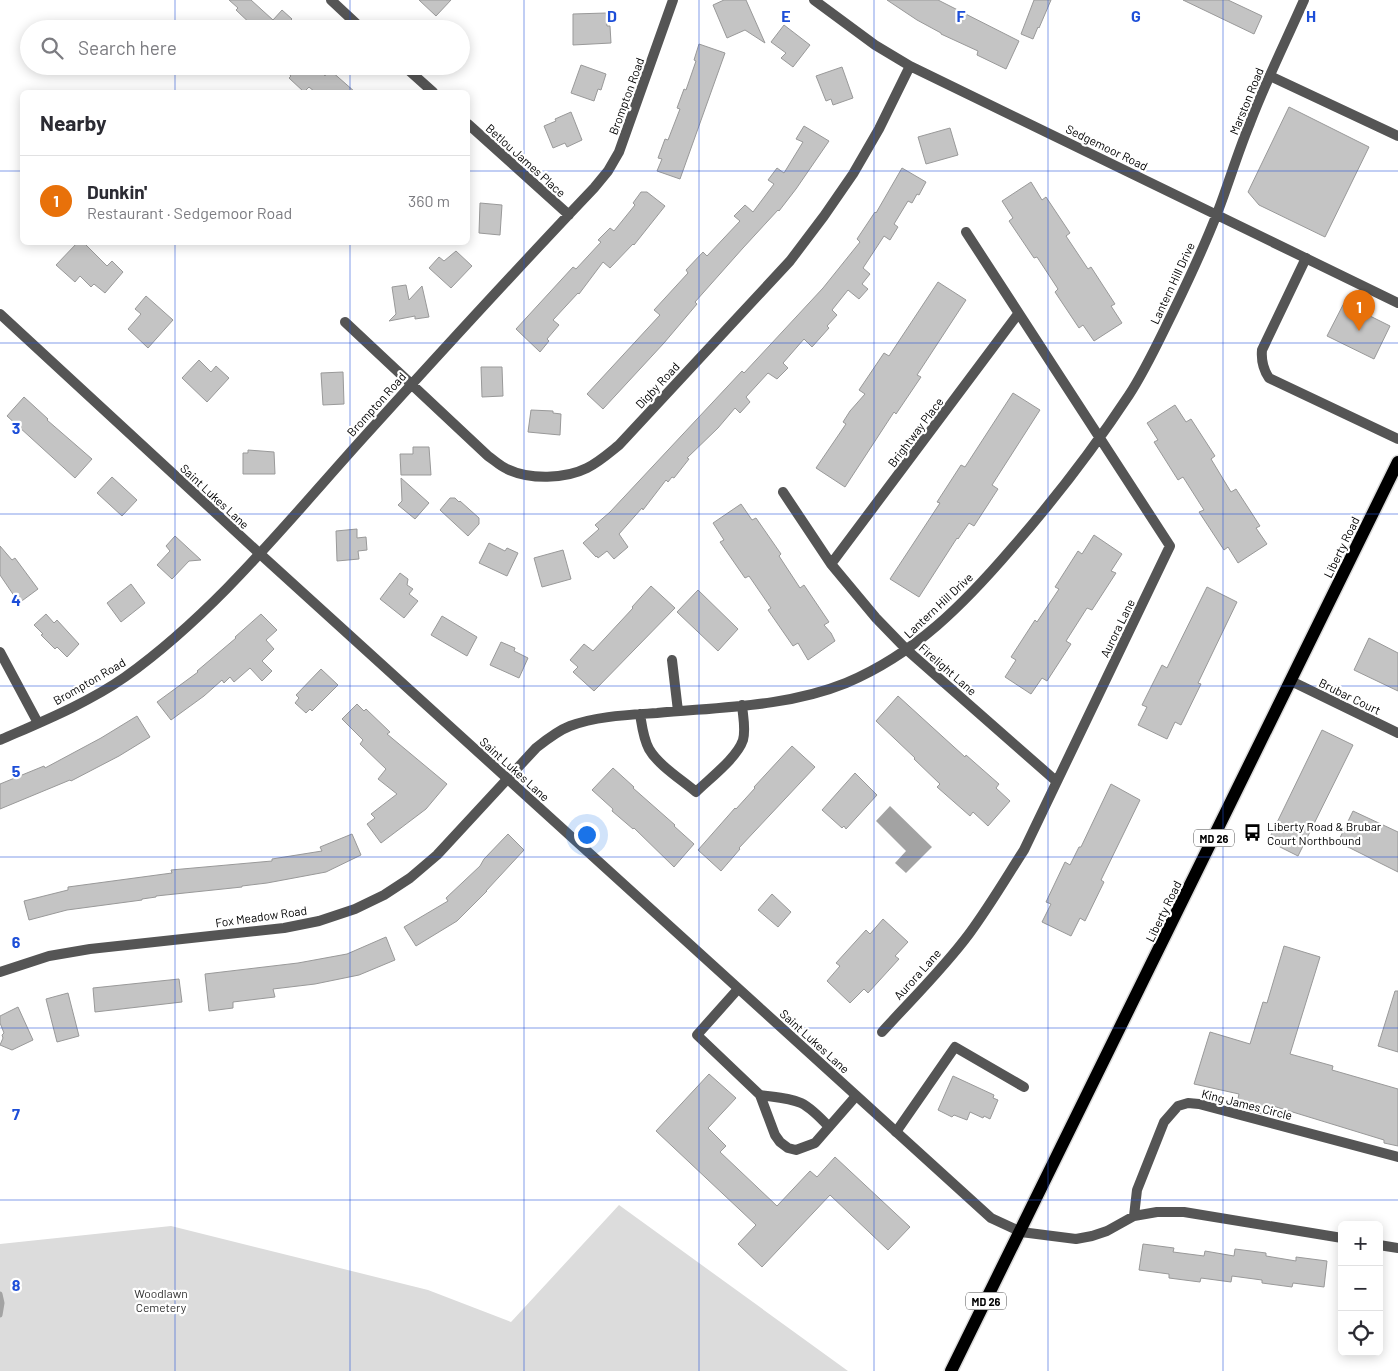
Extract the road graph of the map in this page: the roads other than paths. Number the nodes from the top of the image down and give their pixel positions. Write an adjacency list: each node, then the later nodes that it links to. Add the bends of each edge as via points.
1 (331, 0): 5 (street)
2 (673, 0): 13 (street, Brompton Road, via 619,152 608,171)
3 (814, 0): 6 (street, Sedgemoor Road, via 875,45)
4 (1304, 0): 8 (street, Marston Road)
5 (352, 20)
6 (910, 66): 12 (street, Sedgemoor Road); 20 (street, Digby Road, via 853,174 790,260 602,460 569,474 530,476 508,470 488,456)
7 (414, 75): 9 (street)
8 (1270, 76): 11 (street); 12 (street, Marston Road)
9 (431, 90)
10 (470, 126): 13 (street, Betlou James Place)
11 (1398, 136)
12 (1217, 214): 15 (street, Sedgemoor Road); 21 (street, Lantern Hill Drive, via 1161,336 1130,394)
13 (569, 215): 20 (street, Brompton Road)
14 (966, 232): 18 (street, Aurora Lane)
15 (1306, 258): 16 (street, Sedgemoor Road); 22 (street, via 1262,350 1263,370 1269,378)
16 (1397, 301)
17 (0, 314): 25 (street, Saint Lukes Lane)
18 (1018, 314): 21 (street, Aurora Lane); 26 (street, Brightway Place)
19 (345, 322): 20 (street, Digby Road)
20 (411, 385): 25 (street, Brompton Road)
21 (1099, 437): 27 (street, Lantern Hill Drive, via 1039,518 966,600); 38 (street, Aurora Lane, via 1170,546)
22 (1398, 439)
23 (1398, 465): 30 (main road, Liberty Road / MD 26)
24 (783, 492): 26 (street, Firelight Lane)
25 (258, 553): 34 (street, Brompton Road, via 196,619 158,652 122,678); 37 (street, Saint Lukes Lane)
26 (831, 564): 27 (street, Firelight Lane)
27 (907, 650): 31 (street, Lantern Hill Drive, via 875,670 824,691); 38 (street, Firelight Lane)
28 (0, 652): 34 (street)
29 (672, 660): 32 (street)
30 (1291, 682): 35 (street, Brubar Court); 49 (main road, Liberty Road / MD 26)
31 (742, 705): 32 (street, Lantern Hill Drive); 33 (street, via 743,741 696,792 649,749)
32 (678, 711): 33 (street, Lantern Hill Drive)
33 (640, 714): 37 (street, Lantern Hill Drive, via 569,727 536,748)
34 (38, 723): 36 (street, Brompton Road)
35 (1398, 733)
36 (0, 740)
37 (506, 778): 39 (street, Fox Meadow Road, via 437,855 410,878 355,909 284,928 49,956); 40 (street, Saint Lukes Lane)
38 (1056, 781): 41 (street, Aurora Lane, via 1024,850 996,896 968,935)
39 (0, 972)
40 (738, 989): 43 (street, via 697,1035); 44 (street, Saint Lukes Lane)
41 (882, 1032)
42 (1024, 1087): 46 (street, via 956,1047)
43 (760, 1095): 45 (street, via 796,1100 814,1111); 45 (street, via 775,1135 788,1148 796,1150 815,1143)
44 (856, 1096): 45 (street); 46 (street, Saint Lukes Lane)
45 (829, 1127)
46 (896, 1132): 49 (street, Saint Lukes Lane, via 991,1218)
47 (1398, 1157): 48 (street, King James Circle, via 1199,1104 1178,1106 1164,1122 1137,1190)
48 (1134, 1216): 49 (street, via 1107,1231 1076,1239); 50 (street, via 1184,1212)
49 (1021, 1232): 53 (main road, Liberty Road / MD 26)
50 (1338, 1237)
51 (1383, 1245): 52 (street)
52 (1398, 1248)
53 (951, 1371)

